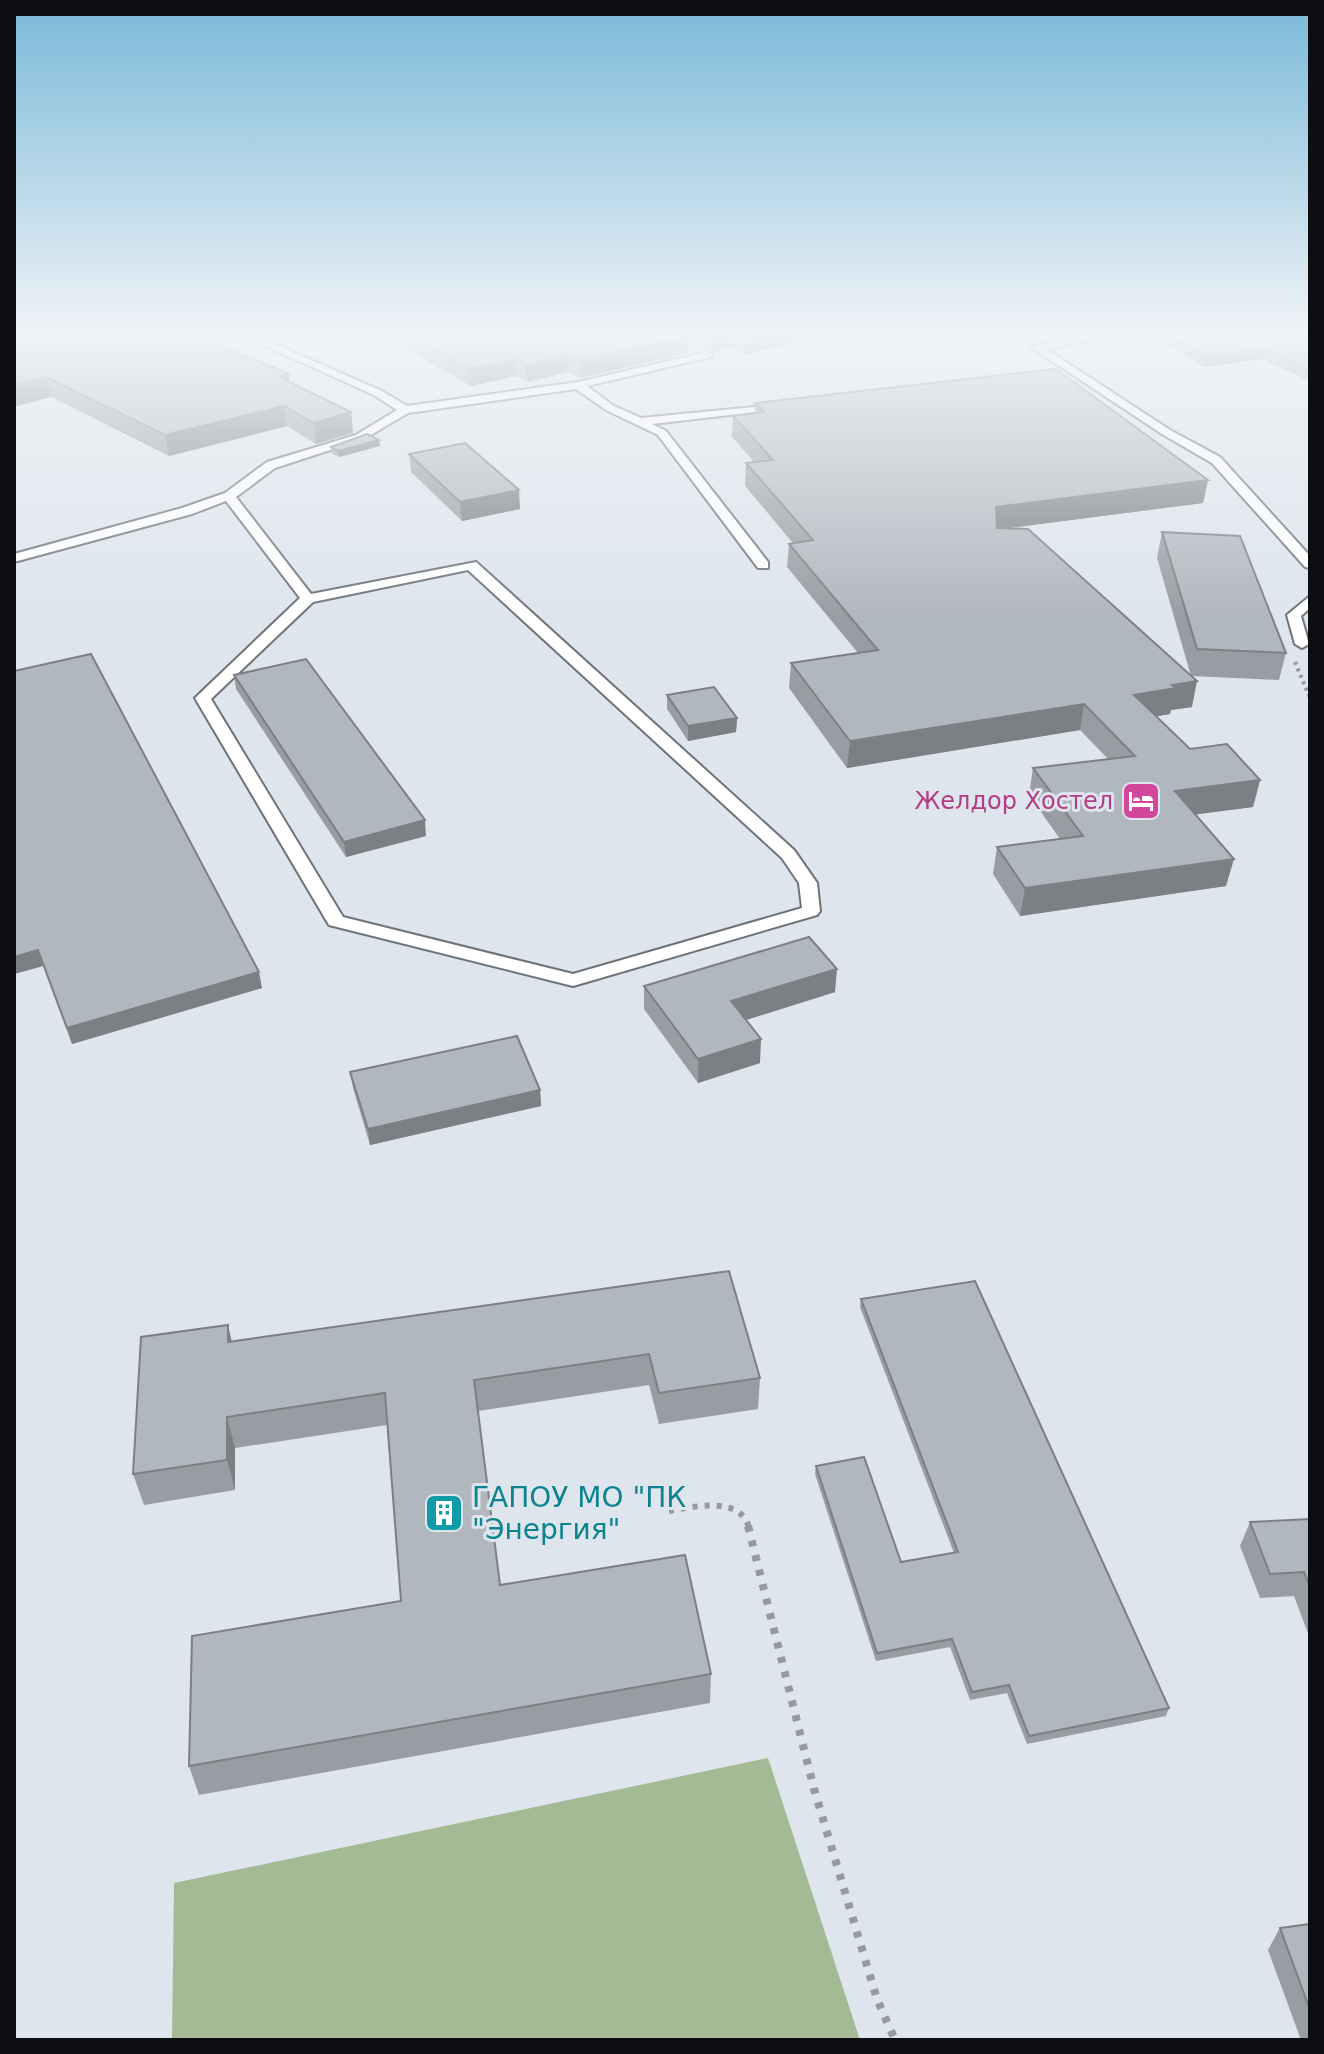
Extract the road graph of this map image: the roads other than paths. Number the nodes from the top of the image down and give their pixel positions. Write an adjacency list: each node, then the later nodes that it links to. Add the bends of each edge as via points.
1 (377, 427): 4 (lane, via 271,465)
2 (649, 427): 7 (lane, via 662,433)
3 (1158, 427): 6 (lane, via 1216,460)
4 (229, 496): 5 (lane); 8 (lane)
5 (14, 558)
6 (1310, 564)
7 (763, 565)
8 (308, 599): 8 (lane, via 203,698 336,921 573,980 811,911 808,883 788,854 471,565)
9 (1310, 600): 10 (lane, via 1294,615)
10 (1302, 644)

